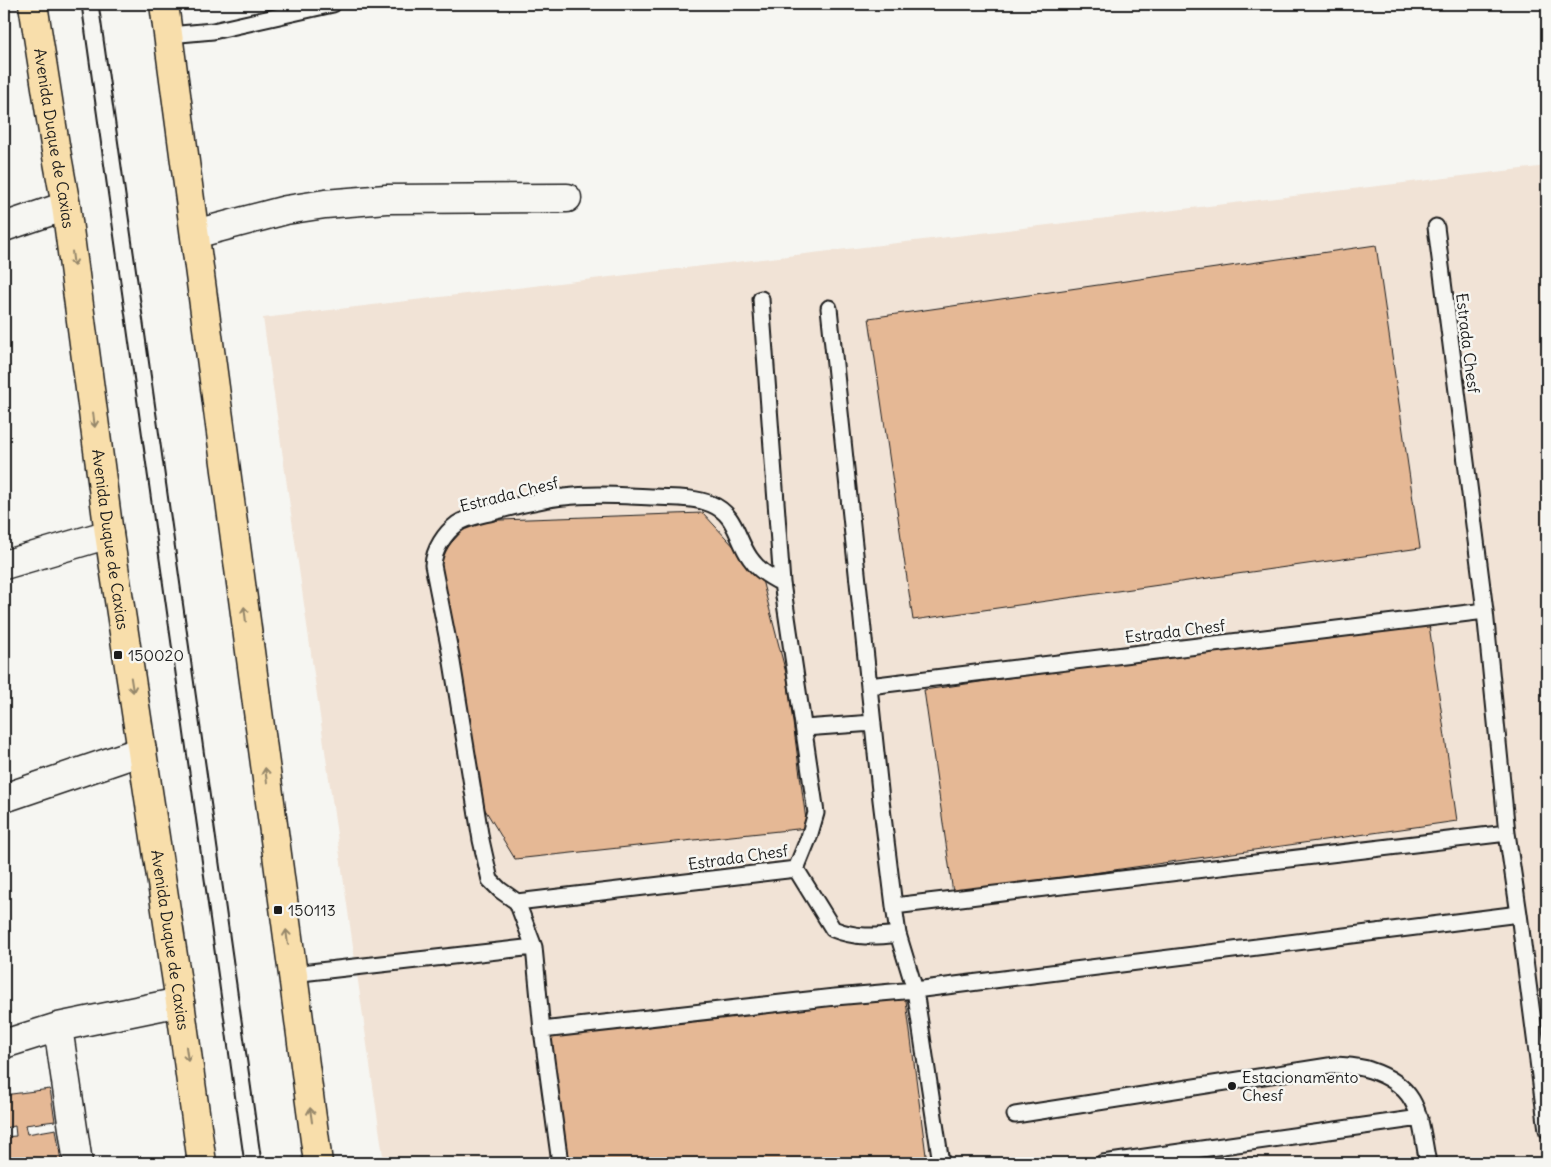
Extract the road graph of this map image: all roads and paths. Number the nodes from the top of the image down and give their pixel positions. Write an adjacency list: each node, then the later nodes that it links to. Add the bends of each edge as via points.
1 (33, 4): 7 (highway, Avenida Duque de Caxias)
2 (90, 4): 40 (lane)
3 (164, 4): 5 (highway)
4 (333, 4): 5 (lane, via 213,31)
5 (169, 36): 10 (highway)
6 (567, 198): 10 (street, via 386,199 325,204 286,210)
7 (66, 206): 9 (street); 13 (highway, Avenida Duque de Caxias, one-way to 13)
8 (1436, 227): 16 (lane, Estrada Chesf)
9 (4, 228)
10 (195, 234): 29 (highway, one-way to 10)
11 (761, 299): 15 (lane, Estrada Chesf)
12 (829, 308): 17 (lane)
13 (109, 534): 14 (street); 20 (highway, Avenida Duque de Caxias, one-way to 20)
14 (4, 565)
15 (782, 583): 19 (lane, Estrada Chesf); 24 (lane, Estrada Chesf, via 758,568 722,509 685,498 563,497 478,516 458,523 446,534 433,565 480,840 490,880)
16 (1485, 611): 17 (lane, Estrada Chesf); 22 (lane, Estrada Chesf)
17 (869, 686): 18 (lane)
18 (873, 723): 19 (lane); 25 (lane)
19 (804, 728): 23 (lane, Estrada Chesf, via 816,813)
20 (142, 751): 21 (street); 31 (highway, Avenida Duque de Caxias)
21 (4, 798)
22 (1507, 833): 25 (lane); 26 (lane, Estrada Chesf)
23 (796, 869): 24 (lane, Estrada Chesf); 27 (lane, via 833,929 865,937)
24 (517, 902): 28 (lane)
25 (894, 906): 27 (lane)
26 (1519, 914): 30 (lane); 37 (lane, Estrada Chesf)
27 (898, 934): 30 (lane)
28 (534, 947): 29 (lane); 33 (lane)
29 (292, 974): 41 (highway, one-way to 29)
30 (915, 990): 33 (lane); 43 (lane)
31 (180, 1002): 32 (street); 39 (highway, Avenida Duque de Caxias, one-way to 39)
32 (58, 1027): 34 (street); 38 (street)
33 (542, 1030): 42 (lane)
34 (4, 1044)
35 (1015, 1115): 36 (lane, via 1335,1065 1369,1069 1400,1084 1412,1098)
36 (1420, 1118): 44 (lane); 45 (lane)
37 (1547, 1130)
38 (78, 1163)
39 (202, 1163)
40 (253, 1163)
41 (318, 1163)
42 (560, 1163)
43 (941, 1163)
44 (1103, 1163)
45 (1428, 1163)

